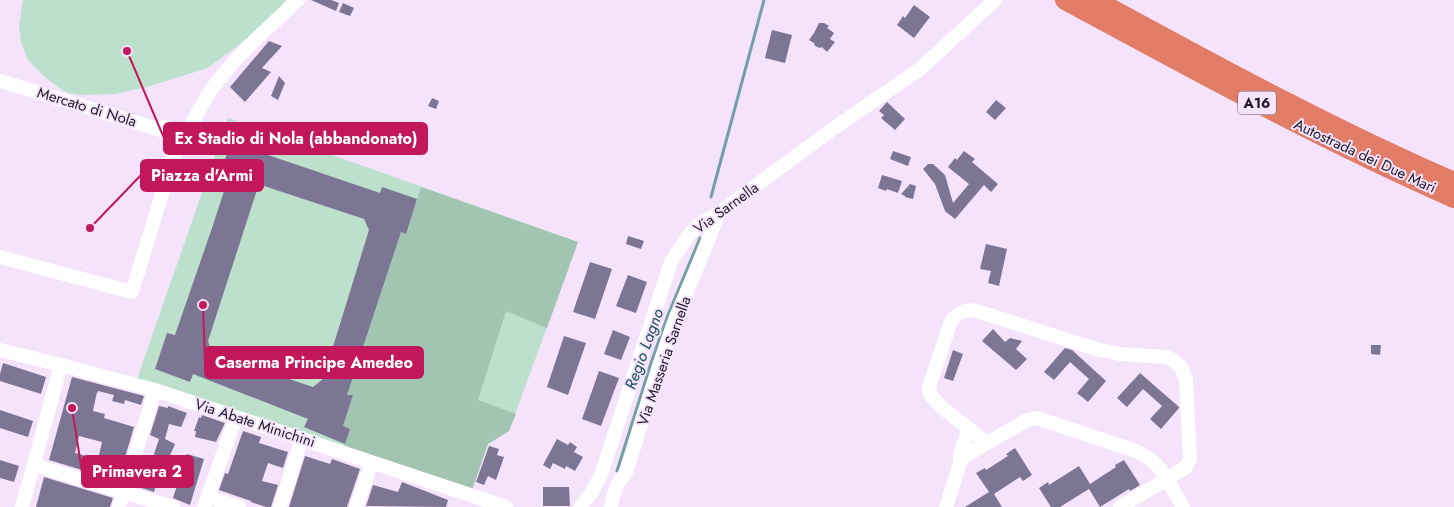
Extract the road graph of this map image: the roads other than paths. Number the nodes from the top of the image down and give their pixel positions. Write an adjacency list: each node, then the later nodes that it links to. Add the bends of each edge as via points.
1 (298, 0): 5 (street, via 229,69 210,93 187,134)
2 (995, 0): 9 (street, Via Sarnella, via 920,69)
3 (1065, 0): 8 (highway, Autostrada dei Due Mari / A16, via 1324,138)
4 (1095, 0): 7 (highway, Autostrada dei Due Mari / A16, via 1264,91)
5 (0, 74)
6 (0, 81): 10 (street, Mercato di Nola, via 164,131 176,141 176,148 132,292)
7 (1454, 182)
8 (1454, 198)
9 (718, 214): 21 (street, Via Sarnella, via 698,225 671,262); 23 (street, Via Masseria Sarnella, via 659,367 625,476)
10 (0, 257)
11 (0, 350): 12 (street, Via Abate Minichini)
12 (61, 364): 13 (street, Via Abate Minichini); 20 (street)
13 (155, 390): 14 (street, Via Abate Minichini); 24 (street)
14 (236, 417): 16 (street, Via Abate Minichini); 25 (street)
15 (967, 428): 17 (street); 19 (street, via 959,455); 22 (street, via 940,406 930,394 929,387 951,321 963,311 971,310 1096,349 1166,357 1181,367 1186,379 1190,459 1186,467)
16 (302, 438): 18 (street, Via Abate Minichini); 30 (street)
17 (987, 444): 19 (street, via 965,456); 22 (street, via 1026,420 1037,418 1139,452 1158,465)
18 (372, 462): 31 (street); 32 (street, Via Abate Minichini)
19 (960, 463): 35 (street)
20 (34, 465): 24 (street); 26 (street)
21 (601, 475): 23 (street); 33 (street, Via Sarnella)
22 (1167, 479): 36 (street); 37 (street)
23 (619, 482): 34 (street, Via Masseria Sarnella)
24 (123, 492): 27 (street); 28 (street)
25 (206, 502): 29 (street)
26 (22, 507)
27 (119, 507)
28 (174, 507)
29 (239, 507)
30 (280, 507)
31 (356, 507)
32 (506, 507)
33 (580, 507)
34 (611, 507)
35 (946, 507)
36 (1120, 507)
37 (1183, 507)

